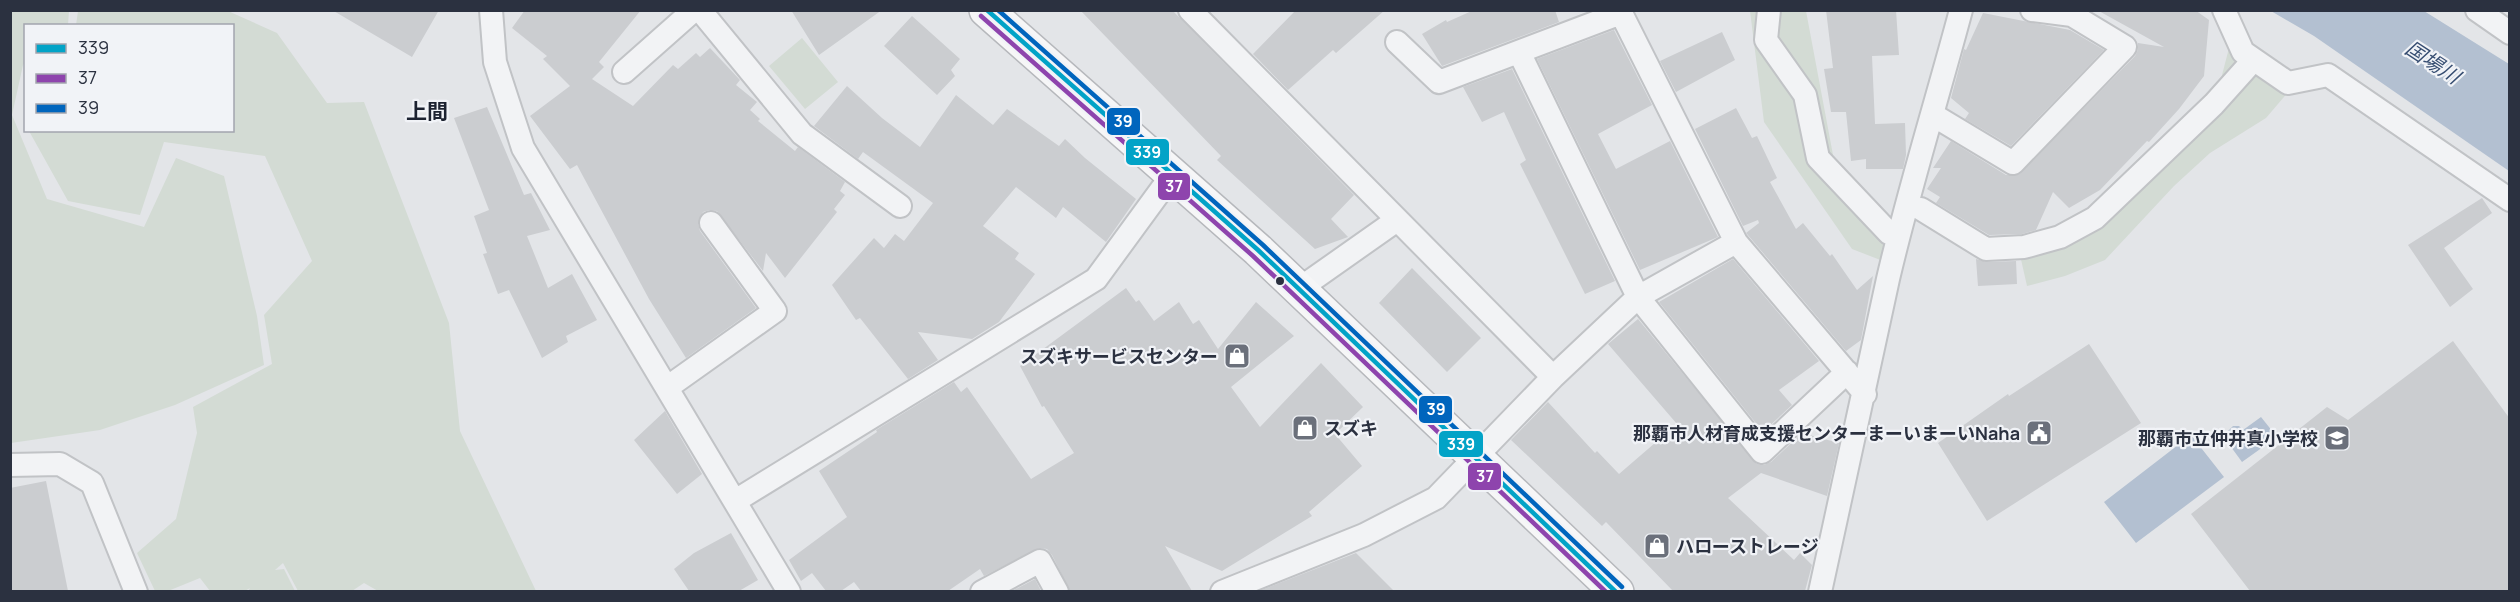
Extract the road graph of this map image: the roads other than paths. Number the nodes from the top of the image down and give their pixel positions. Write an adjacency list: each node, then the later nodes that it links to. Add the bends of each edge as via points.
1 (491, 10): 29 (street, via 495,63 523,148)
2 (694, 10): 15 (street)
3 (700, 10): 19 (street, via 802,134)
4 (986, 10): 17 (highway)
5 (1191, 10): 21 (street)
6 (1769, 10): 23 (street, via 1766,40 1805,95 1818,158)
7 (1961, 10): 16 (street)
8 (2032, 10): 16 (street, via 2072,15 2125,47 2013,163)
9 (2224, 10): 18 (street, via 2243,52 2288,83 2328,75)
10 (2477, 10): 11 (street)
11 (2510, 33)
12 (1397, 42): 13 (street, via 1439,82)
13 (1519, 52): 24 (street, via 1621,13); 26 (street)
14 (2249, 65): 20 (street, via 2095,218 2060,237 2024,247 1986,249)
15 (624, 72)
16 (1933, 115): 30 (street, via 1888,279)
17 (1172, 175): 25 (highway); 33 (street, via 1096,279)
18 (2510, 200)
19 (900, 206)
20 (1921, 209)
21 (1397, 220): 25 (street); 28 (street)
22 (711, 223): 29 (street, via 775,311)
23 (1889, 233)
24 (1736, 242): 26 (street); 27 (street)
25 (1299, 288): 31 (highway)
26 (1638, 297): 27 (street, via 1762,452); 28 (street)
27 (1847, 372): 30 (street)
28 (1553, 377): 31 (street)
29 (668, 387): 33 (street)
30 (1865, 394): 41 (street)
31 (1474, 457): 34 (street, via 1436,498); 40 (highway)
32 (10, 465): 35 (street, via 60,464 92,483)
33 (735, 501): 36 (street)
34 (1252, 586): 39 (street)
35 (134, 588)
36 (789, 591)
37 (982, 591): 38 (street, via 1040,561)
38 (1057, 591)
39 (1222, 591)
40 (1617, 591)
41 (1820, 591)

